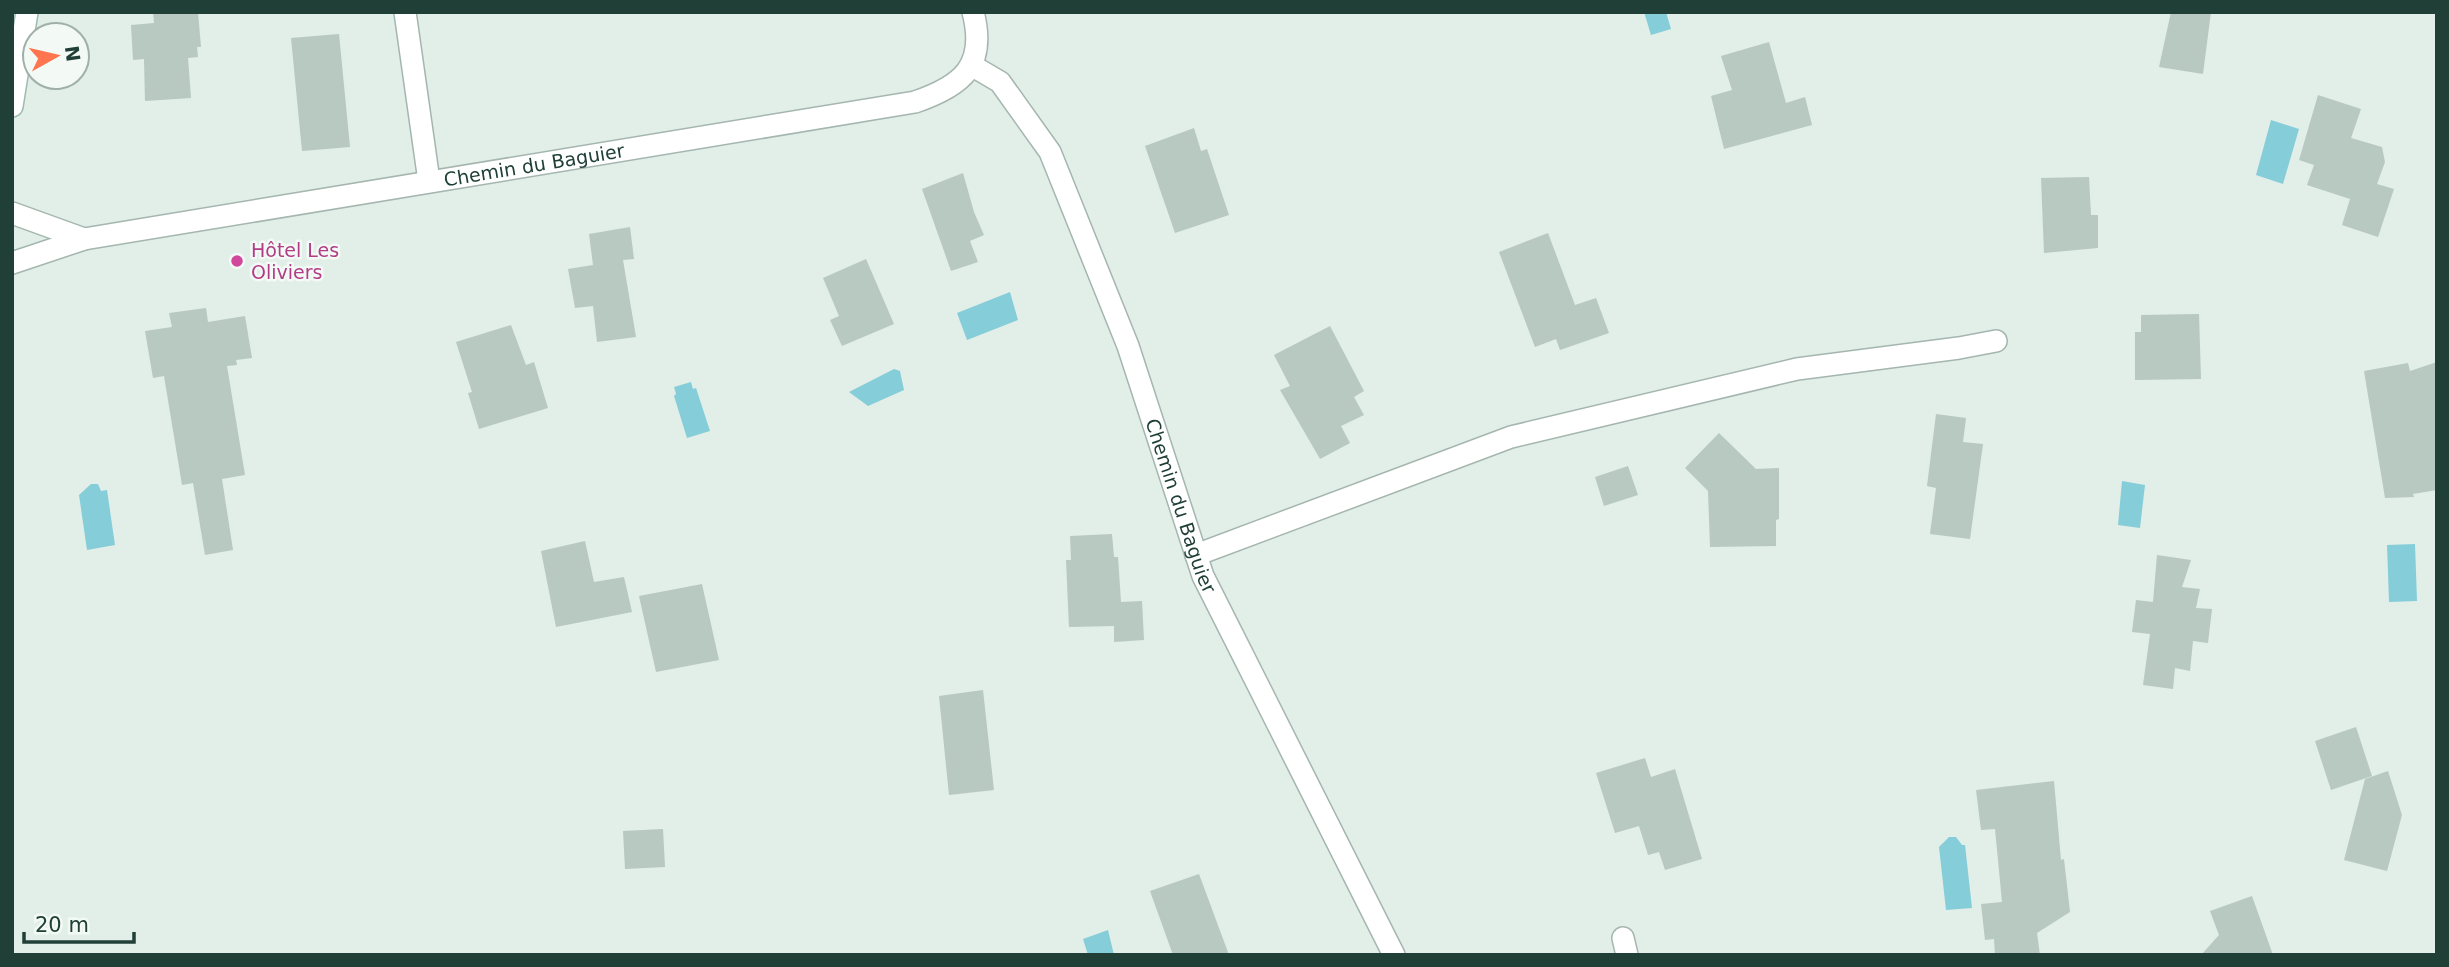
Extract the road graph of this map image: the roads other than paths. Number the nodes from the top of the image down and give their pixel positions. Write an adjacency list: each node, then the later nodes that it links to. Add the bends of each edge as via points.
1 (27, 12): 5 (street)
2 (405, 12): 6 (street)
3 (973, 12): 4 (street, via 978,34)
4 (971, 65): 6 (street, Chemin du Baguier, via 956,84 915,102); 11 (street, Chemin du Baguier, via 1000,82 1050,152 1128,346)
5 (12, 106)
6 (429, 181): 8 (street, Chemin du Baguier)
7 (12, 213): 8 (street, Chemin du Baguier)
8 (84, 239): 9 (street, Chemin du Baguier)
9 (12, 263)
10 (1996, 341): 11 (street, via 1797,369 1511,437)
11 (1196, 555): 12 (street, Chemin du Baguier)
12 (1394, 955)

